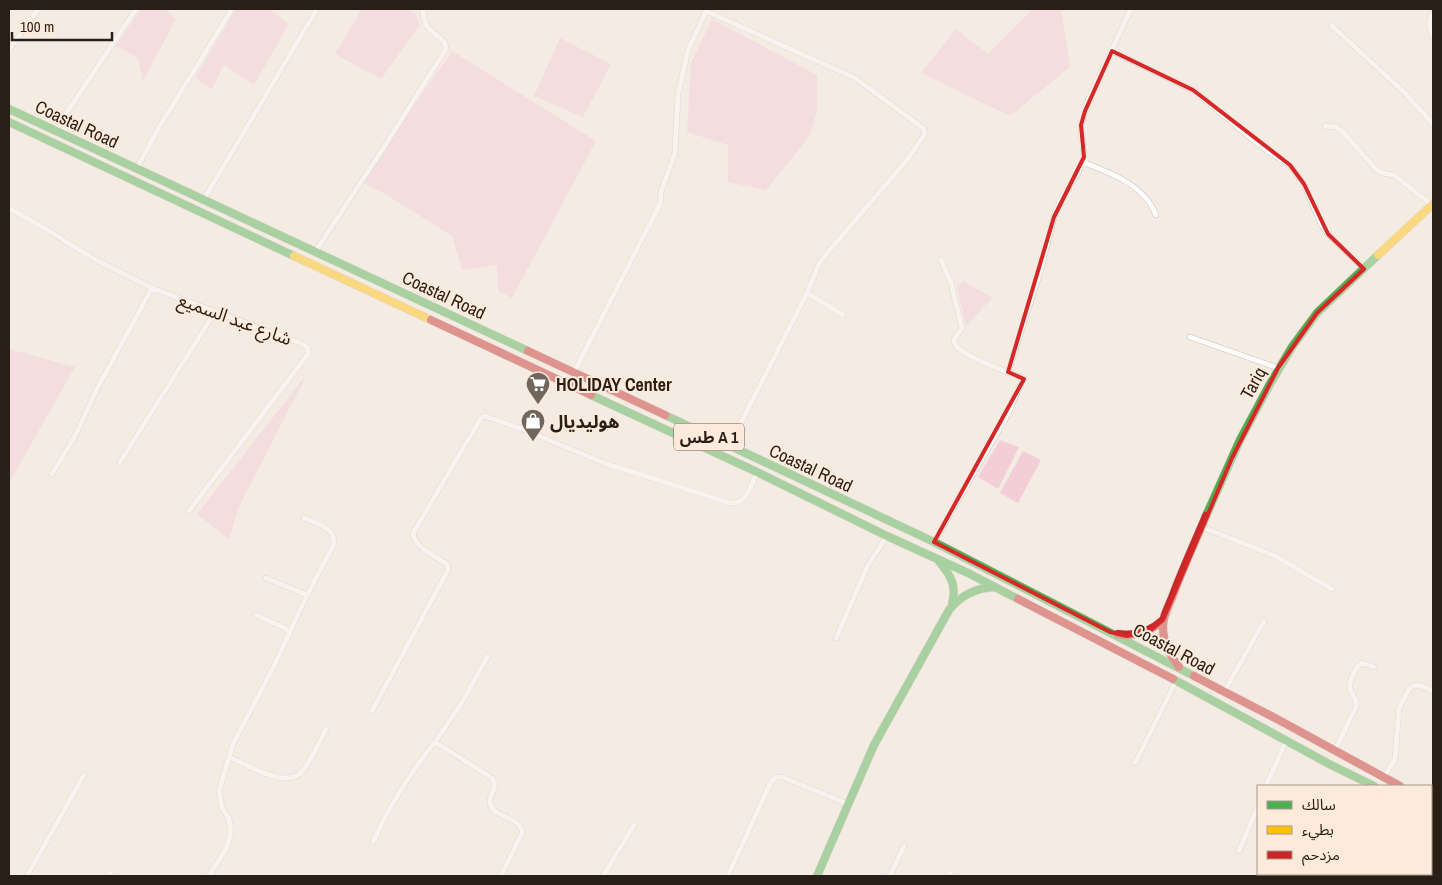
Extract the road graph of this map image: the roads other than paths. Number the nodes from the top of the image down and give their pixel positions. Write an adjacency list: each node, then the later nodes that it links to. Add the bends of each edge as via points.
1 (38, 9): 11 (street)
2 (136, 9): 17 (street)
3 (232, 9): 19 (street)
4 (317, 9): 20 (street)
5 (423, 9): 24 (street, via 427,26 444,41 446,49)
6 (1131, 9): 12 (street)
7 (706, 10): 28 (street, via 855,78 925,131 906,161 819,264); 33 (street, via 688,50 678,94 675,152 660,204)
8 (1433, 13): 10 (street, via 1429,26)
9 (1332, 26): 15 (street, via 1404,92)
10 (1433, 37)
11 (9, 50)
12 (1112, 51): 18 (street, via 1089,98 1081,125); 26 (street, via 1193,90 1270,153 1290,165 1304,184 1328,234)
13 (9, 109): 17 (main road, Coastal Road / طس A 1)
14 (9, 122): 37 (main road, Coastal Road / طس A 1)
15 (1433, 124)
16 (1324, 126): 21 (street, via 1336,127 1343,132 1375,168 1394,175)
17 (55, 130): 19 (main road, Coastal Road / طس A 1)
18 (1082, 162): 23 (street, via 1133,187 1150,202); 34 (street, via 1054,217)
19 (136, 168): 20 (main road, Coastal Road / طس A 1)
20 (204, 199): 24 (main road, Coastal Road / طس A 1)
21 (1433, 204): 26 (main road, Tariq)
22 (9, 208): 27 (street, شارع عبد السميع, via 94,259)
23 (1156, 215)
24 (314, 252): 33 (main road, Coastal Road / طس A 1)
25 (941, 260): 34 (street, via 951,283 962,328 955,338 956,347)
26 (1364, 269): 32 (main road, Tariq, via 1318,314)
27 (152, 288): 29 (street, شارع عبد السميع); 38 (street)
28 (807, 292): 30 (street); 35 (street)
29 (215, 312): 36 (street); 39 (street, شارع عبد السميع, via 303,344 308,348 308,354)
30 (843, 314)
31 (1190, 336): 32 (street)
32 (1278, 368): 41 (main road, Tariq, via 1240,440)
33 (574, 372): 35 (main road, Coastal Road / طس A 1)
34 (1008, 372): 43 (street, via 1022,378 1022,384)
35 (729, 446): 43 (main road, Coastal Road / طس A 1)
36 (120, 462)
37 (757, 472): 42 (main road, Coastal Road / طس A 1); 62 (street, via 745,498 738,503 730,503 604,463 484,416 414,533 418,544 447,564 448,570)
38 (52, 474)
39 (189, 512)
40 (304, 518): 48 (street, via 329,529 334,537 334,544)
41 (1202, 527): 47 (street, via 1275,556); 51 (main road, Tariq)
42 (887, 536): 44 (main road, Coastal Road / طس A 1); 55 (street, via 868,565)
43 (934, 542): 54 (main road, Coastal Road / طس A 1)
44 (937, 560): 46 (main road, Coastal Road / طس A 1); 49 (main road, via 954,582)
45 (266, 578): 48 (street)
46 (994, 586): 49 (main road, via 973,590); 59 (main road, Coastal Road / طس A 1)
47 (1332, 589)
48 (307, 595): 53 (street)
49 (951, 607): 74 (main road, via 874,745)
50 (256, 615): 53 (street)
51 (1163, 620): 54 (main road, via 1143,634 1127,636); 58 (main road, via 1165,646)
52 (1264, 621): 61 (street)
53 (289, 632): 67 (street)
54 (1110, 632): 58 (main road, Coastal Road / طس A 1)
55 (836, 638)
56 (488, 656): 65 (street)
57 (1374, 668): 66 (street, via 1362,663 1357,666 1350,685 1356,706)
58 (1180, 669): 61 (main road, Coastal Road / طس A 1)
59 (1176, 681): 64 (main road, Coastal Road / طس A 1); 68 (street)
60 (1433, 691): 70 (street, via 1419,686 1409,689 1399,708 1395,758)
61 (1224, 692): 66 (main road, Coastal Road / طس A 1)
62 (372, 711)
63 (326, 729): 67 (street, via 297,776 274,778)
64 (1286, 740): 71 (street); 72 (main road, Coastal Road / طس A 1)
65 (435, 742): 77 (street, via 409,776); 83 (street, via 492,778 495,784 490,801 492,808 522,828)
66 (1334, 750): 70 (main road, Coastal Road / طس A 1)
67 (229, 757): 82 (street, via 219,791 231,832 227,846)
68 (1135, 763)
69 (84, 775): 81 (street)
70 (1384, 777): 73 (main road, Coastal Road / طس A 1)
71 (1266, 785)
72 (1368, 785)
73 (1398, 785)
74 (848, 804): 80 (street, via 776,776); 85 (main road)
75 (1257, 808): 79 (street)
76 (634, 825): 84 (street)
77 (373, 842)
78 (904, 846): 86 (street)
79 (1239, 851)
80 (729, 873)
81 (26, 876)
82 (209, 876)
83 (501, 876)
84 (603, 876)
85 (817, 876)
86 (890, 876)

